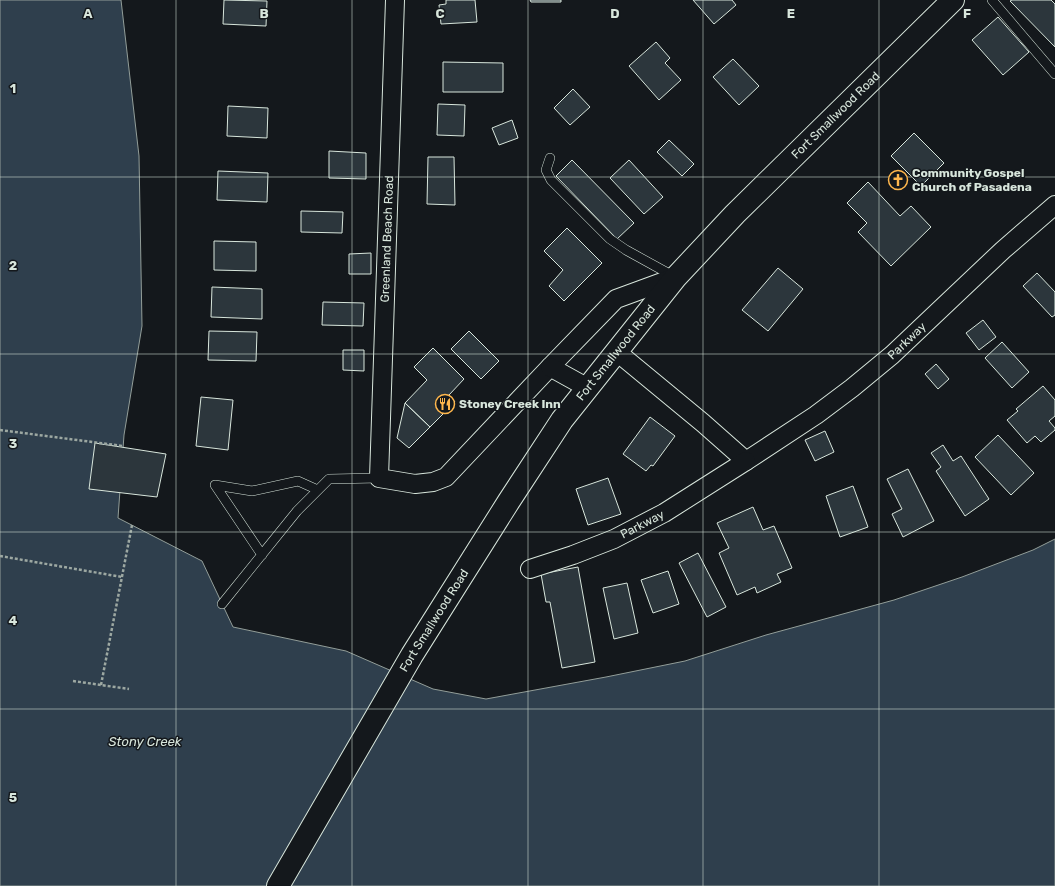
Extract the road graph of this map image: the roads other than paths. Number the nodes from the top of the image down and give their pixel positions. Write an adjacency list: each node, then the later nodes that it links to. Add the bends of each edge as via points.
1 (395, 0): 12 (street, Greenland Beach Road)
2 (952, 0): 7 (main road, Fort Smallwood Road, via 735,214)
3 (992, 0): 4 (lane)
4 (1055, 74)
5 (550, 158): 7 (lane, via 546,170 551,180 610,239)
6 (1055, 205): 11 (street, Parkway, via 1003,250 892,355 816,415)
7 (676, 277): 8 (main road, Fort Smallwood Road); 9 (street, via 616,299)
8 (617, 352): 10 (main road, Fort Smallwood Road); 11 (street)
9 (550, 367): 10 (street); 12 (street, via 446,477 433,482 415,484)
10 (588, 388): 17 (main road, Fort Smallwood Road, via 562,420 412,655)
11 (746, 461): 15 (street, Parkway, via 664,513 614,539)
12 (379, 478): 13 (lane, via 329,479)
13 (318, 490): 14 (lane); 14 (lane, via 298,482 252,491 215,484)
14 (262, 555): 16 (lane)
15 (530, 569)
16 (222, 604)
17 (278, 886)

